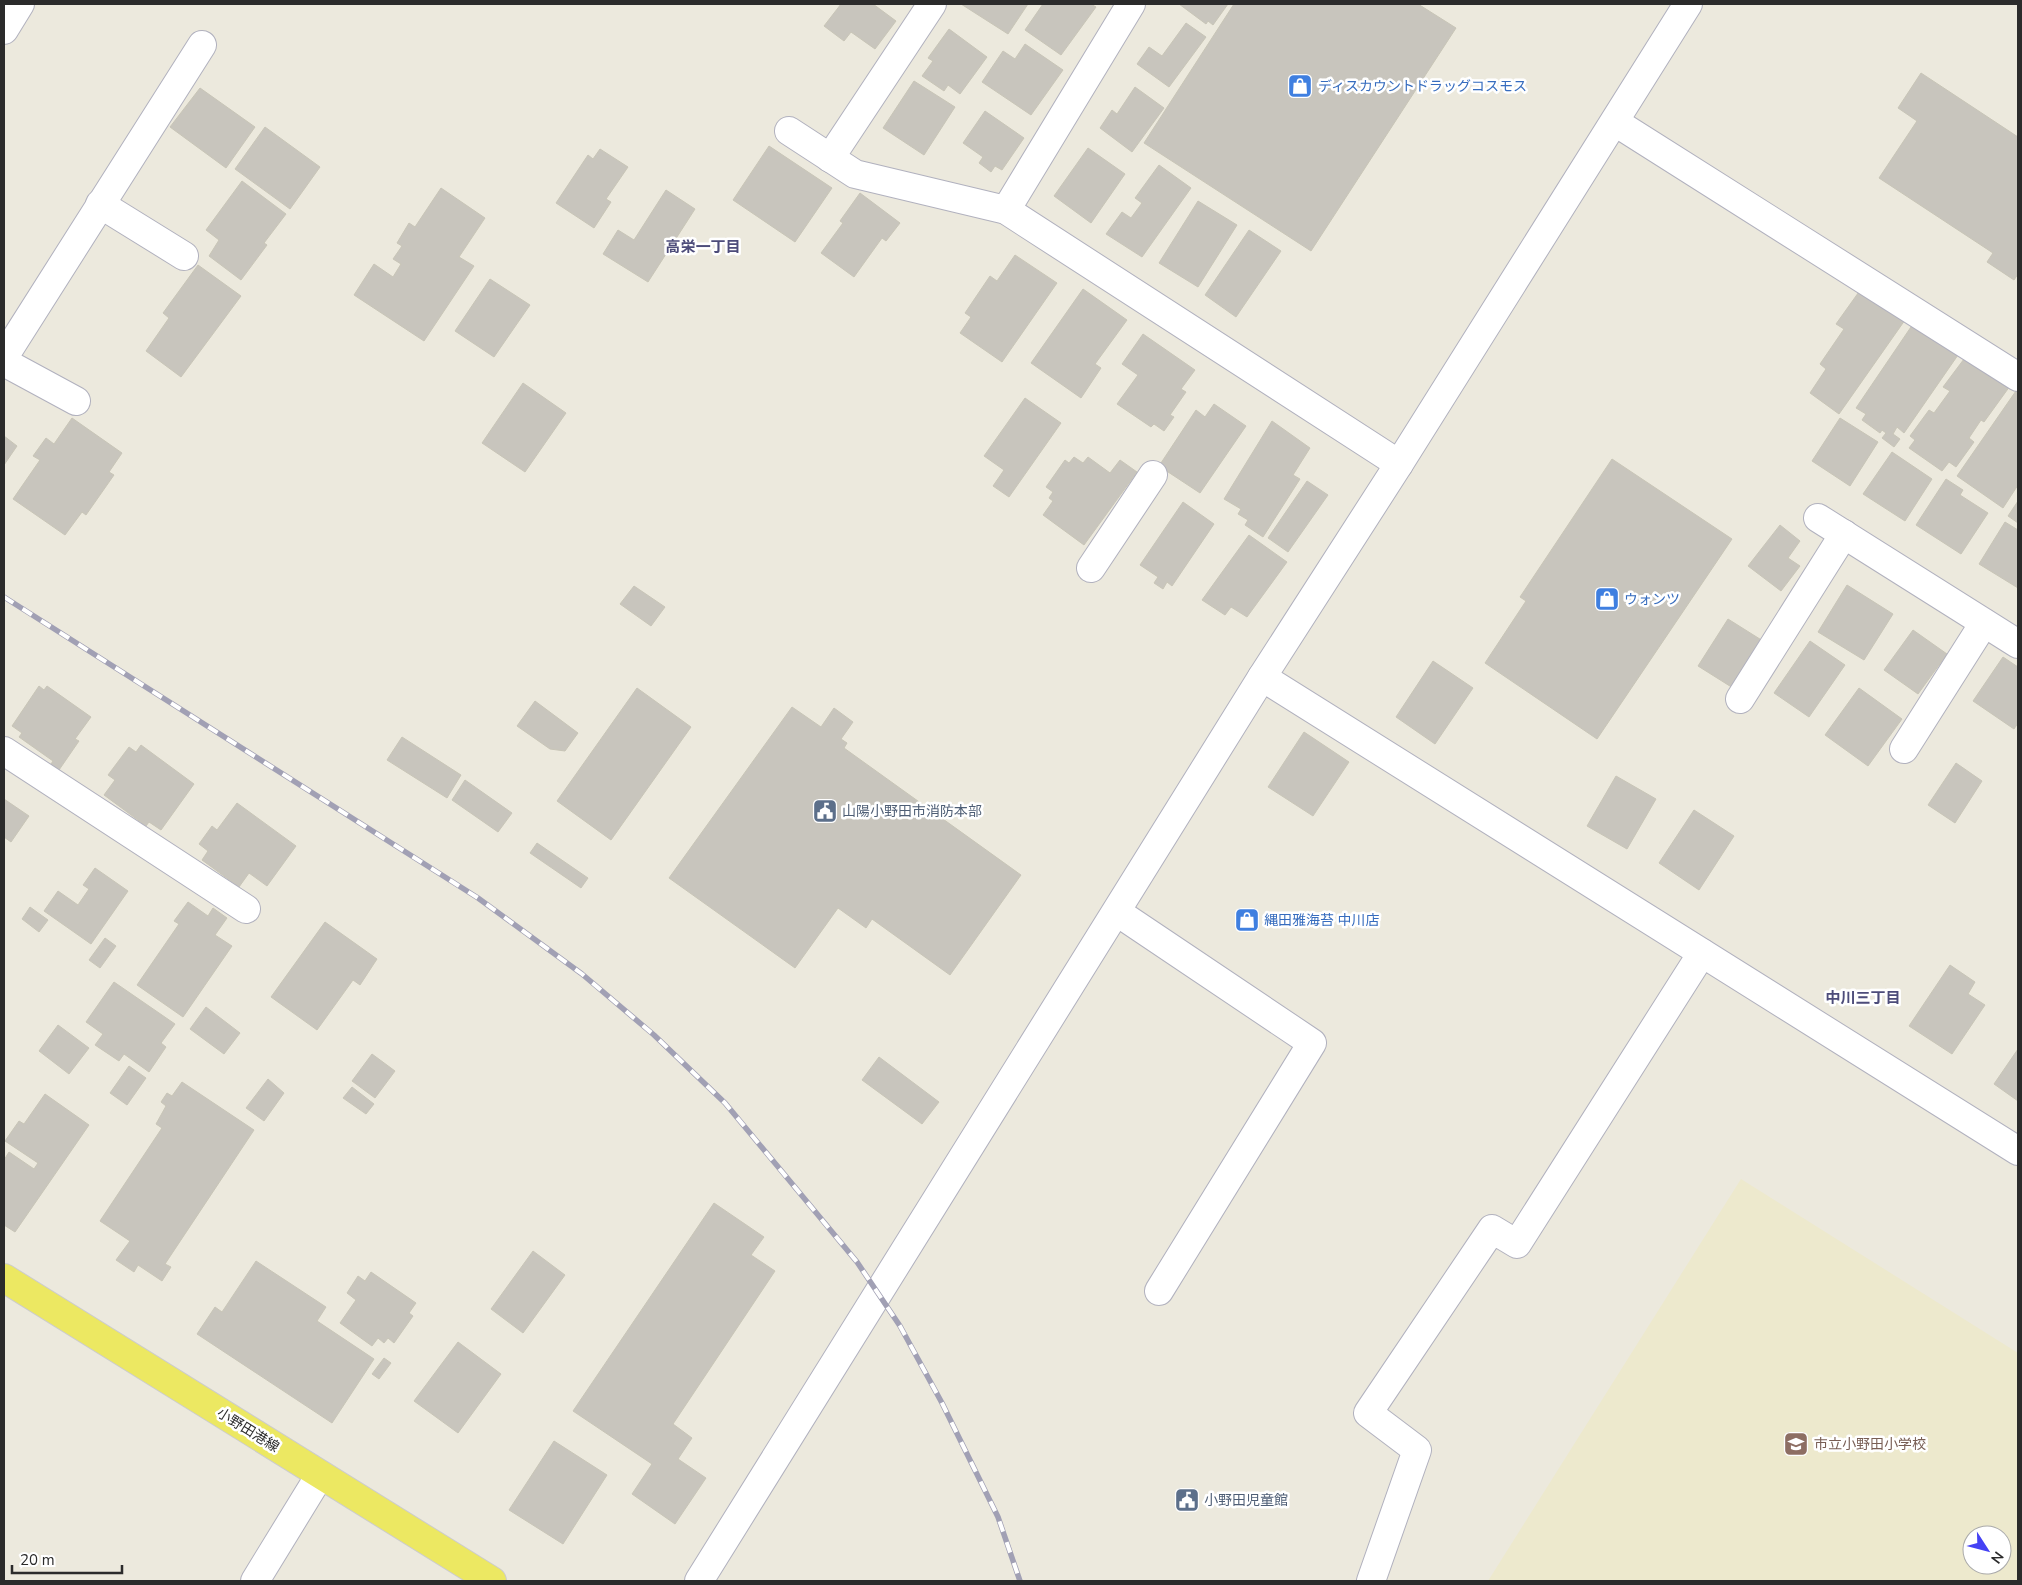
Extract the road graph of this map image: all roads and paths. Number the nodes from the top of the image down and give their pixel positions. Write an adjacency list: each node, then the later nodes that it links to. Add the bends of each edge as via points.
1 (20, 4): 5 (street)
2 (932, 4): 9 (street)
3 (1131, 4): 11 (street)
4 (1688, 4): 7 (street)
5 (4, 30)
6 (202, 45): 10 (street)
7 (1614, 122): 15 (street); 17 (street)
8 (790, 131): 9 (street)
9 (830, 158): 11 (street, via 855,174)
10 (100, 204): 12 (street); 13 (street)
11 (1006, 210): 17 (street)
12 (184, 256)
13 (4, 357)
14 (4, 362): 16 (street)
15 (2018, 377)
16 (76, 401)
17 (1399, 464): 24 (street)
18 (1152, 475): 21 (street)
19 (1818, 518): 20 (street)
20 (1844, 534): 22 (street); 25 (street)
21 (1091, 568)
22 (1984, 623): 23 (street); 26 (street)
23 (2018, 644)
24 (1262, 677): 29 (street); 30 (street)
25 (1740, 699)
26 (1904, 748)
27 (4, 750): 28 (street)
28 (246, 909)
29 (1117, 912): 33 (street, via 1312,1043); 37 (street)
30 (1702, 953): 31 (street); 38 (street, via 1517,1244 1492,1229 1368,1413 1417,1450)
31 (2018, 1152)
32 (4, 1278): 34 (main road, 小野田港線)
33 (1159, 1291)
34 (320, 1475): 35 (street); 36 (main road, 小野田港線)
35 (255, 1581)
36 (492, 1581)
37 (699, 1581)
38 (1371, 1581)

